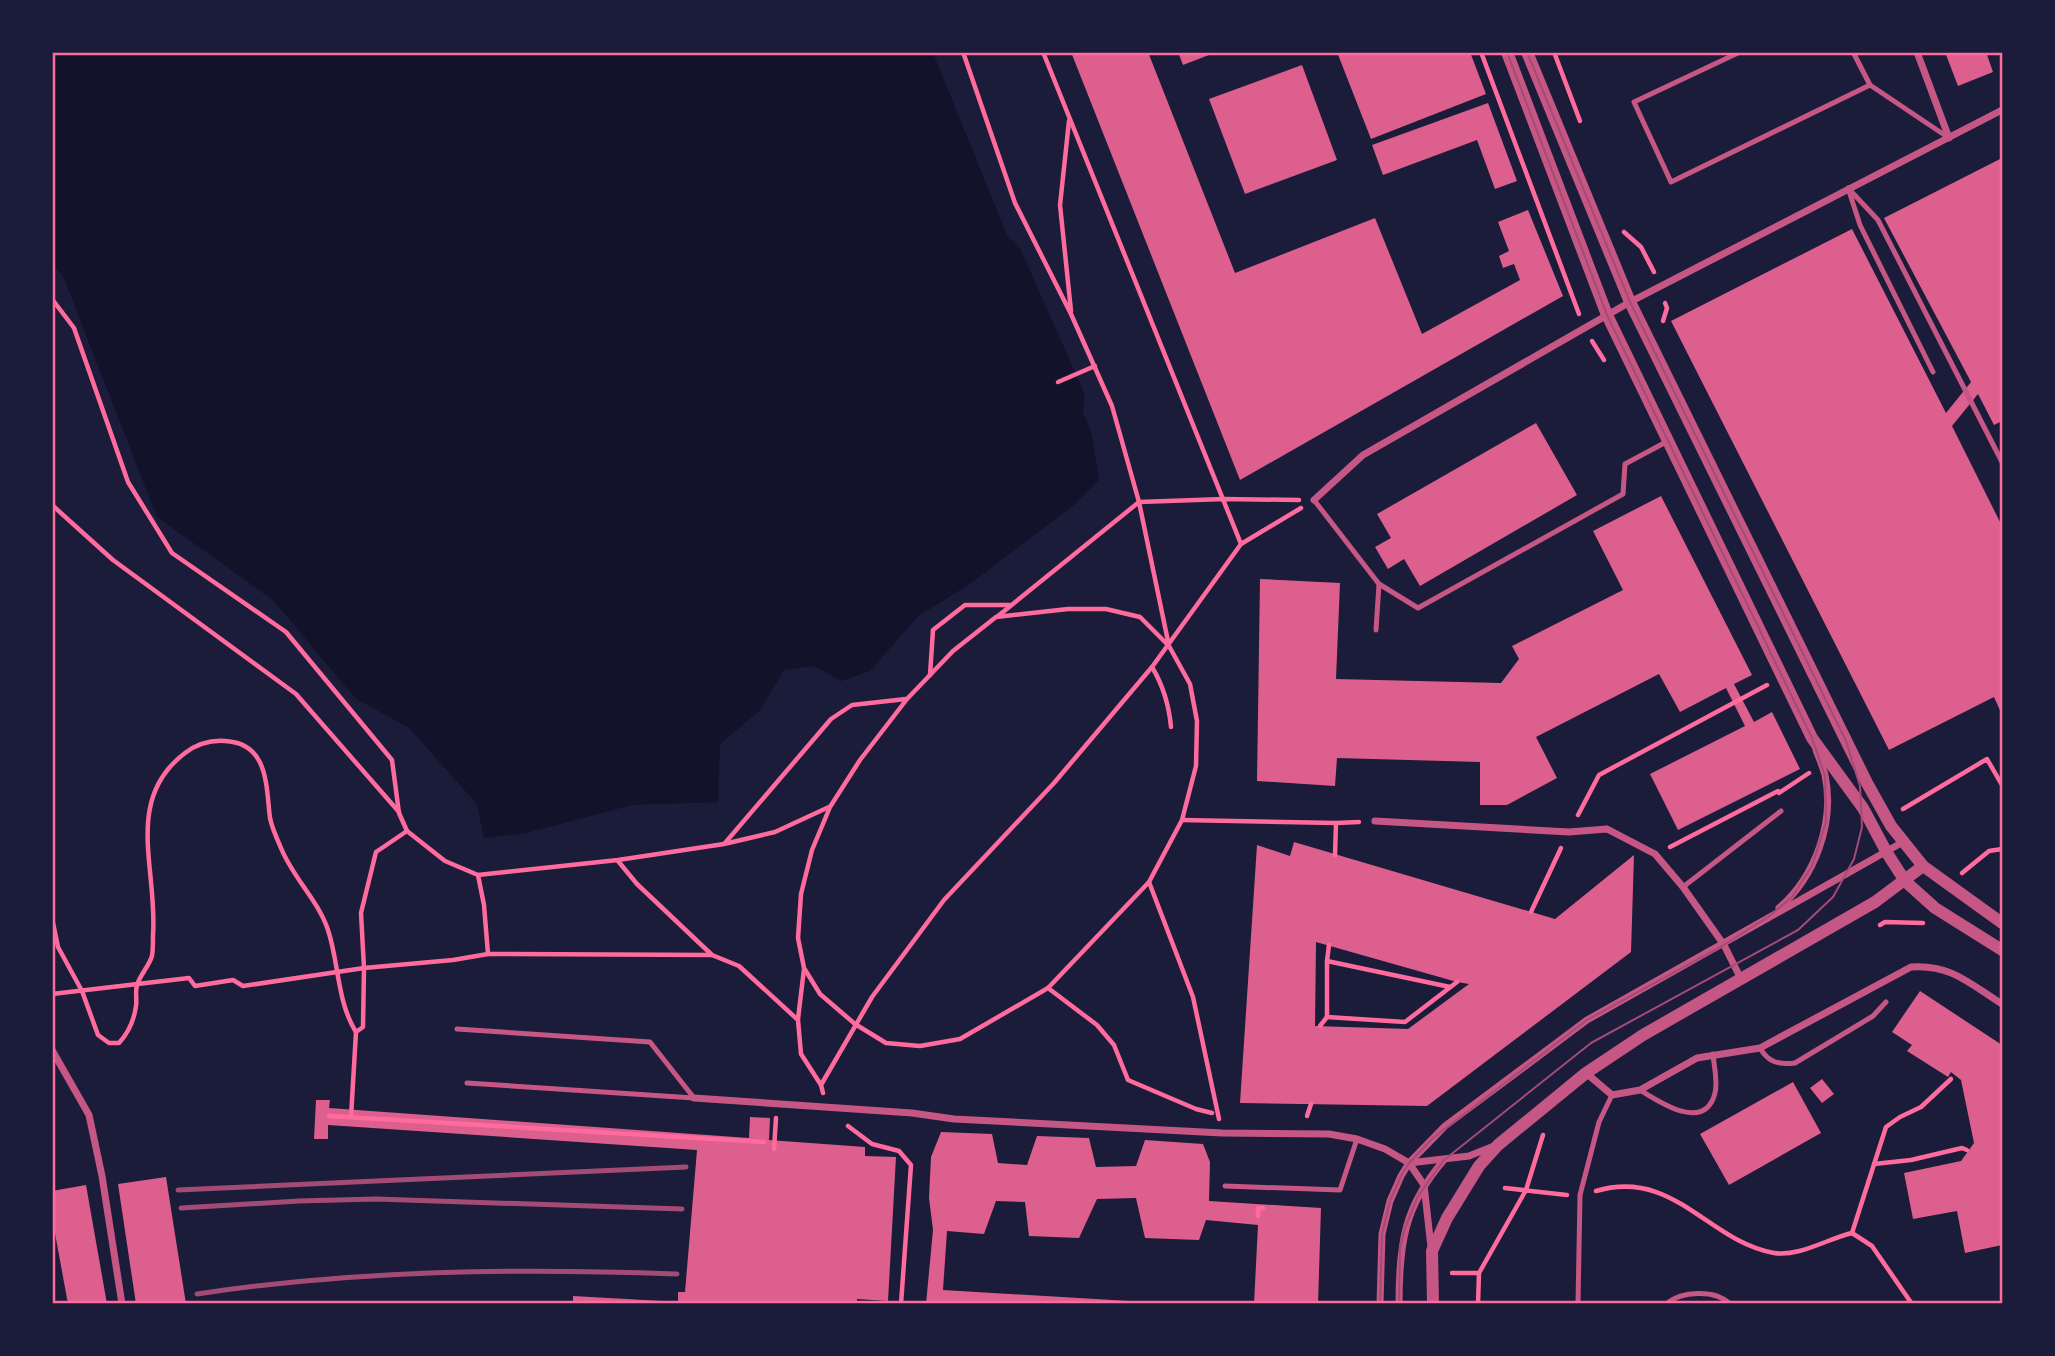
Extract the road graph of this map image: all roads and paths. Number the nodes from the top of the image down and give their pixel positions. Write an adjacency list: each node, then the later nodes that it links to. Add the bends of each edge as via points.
1 (963, 52): 20 (path, via 1015,203)
2 (1043, 52): 12 (path)
3 (1481, 52): 22 (path)
4 (1507, 52): 21 (street)
5 (1527, 52): 19 (street)
6 (1554, 52): 13 (path)
7 (1740, 52): 10 (lane, via 1634,102 1671,183)
8 (1853, 52): 10 (lane)
9 (1917, 52): 14 (street)
10 (1870, 85): 14 (lane)
11 (2003, 110): 14 (street)
12 (1069, 120): 20 (path, via 1060,205); 29 (path)
13 (1582, 128)
14 (1949, 138): 15 (street)
15 (1848, 188): 17 (street); 25 (lane, via 1860,225); 28 (lane, via 1878,220)
16 (1620, 228): 17 (path, via 1641,247)
17 (1660, 285): 19 (street); 23 (path, via 1667,308 1662,320)
18 (52, 299): 51 (path, via 74,328 128,482 172,553 286,632 392,760)
19 (1630, 302): 21 (street); 57 (street, via 1846,741)
20 (1071, 314): 24 (path)
21 (1607, 315): 22 (street); 27 (street)
22 (1584, 329): 30 (street, via 1363,455)
23 (1666, 329)
24 (1095, 366): 26 (path); 31 (path, via 1112,406)
25 (1933, 372)
26 (1058, 382)
27 (1668, 441): 34 (lane, via 1625,464 1623,494 1418,608); 44 (street)
28 (2003, 462)
29 (1224, 499): 30 (path); 31 (path); 33 (path)
30 (1314, 500): 33 (path); 34 (lane)
31 (1139, 502): 35 (path); 38 (path)
32 (52, 506): 51 (path, via 113,560 296,694)
33 (1241, 544): 38 (path)
34 (1379, 584): 37 (lane)
35 (1010, 606): 36 (path); 40 (path, via 965,605 933,630)
36 (996, 617): 38 (path, via 1106,609 1140,617); 40 (path)
37 (1376, 630)
38 (1169, 646): 39 (path); 52 (path, via 1190,684 1198,721 1196,766)
39 (1152, 667): 43 (path, via 1163,685); 96 (path, via 1054,783 944,900)
40 (930, 675): 42 (path)
41 (1771, 682): 56 (path, via 1599,775)
42 (907, 699): 49 (path); 58 (path, via 852,705 831,719)
43 (1171, 727)
44 (1812, 738): 60 (street, via 1863,808); 71 (street, via 1825,776 1823,837 1812,866 1792,897)
45 (1815, 769): 47 (path)
46 (2003, 785): 48 (path, via 1987,759 1903,809)
47 (1779, 791): 50 (path); 62 (path)
48 (1896, 799)
49 (830, 807): 58 (path, via 775,832); 83 (path, via 801,894 798,938)
50 (1781, 811): 69 (lane)
51 (400, 813): 55 (path)
52 (1182, 820): 54 (path); 68 (path)
53 (1375, 821): 54 (path); 56 (street)
54 (1336, 823): 61 (path)
55 (407, 831): 66 (path, via 445,861); 82 (path, via 376,852 361,913)
56 (1569, 832): 62 (street, via 1606,829); 70 (path)
57 (1903, 842): 60 (street); 64 (street)
58 (724, 844): 63 (path)
59 (2003, 849): 65 (path, via 1989,851 1960,875)
60 (1886, 853): 67 (street); 71 (street)
61 (1335, 855)
62 (1656, 855): 69 (street)
63 (618, 860): 66 (path); 80 (path)
64 (1923, 866): 67 (street); 75 (street)
65 (1952, 866)
66 (478, 875): 79 (path)
67 (1905, 881): 78 (street, via 1935,908); 85 (street)
68 (1149, 882): 89 (path); 112 (path, via 1194,997)
69 (1684, 887): 77 (street)
70 (1531, 912)
71 (1768, 917): 77 (street)
72 (52, 918): 90 (path, via 58,947)
73 (1885, 922): 74 (path)
74 (1923, 923)
75 (2003, 923)
76 (1329, 945): 81 (path)
77 (1724, 945): 85 (street); 121 (street, via 1587,1020 1445,1126)
78 (2003, 950)
79 (488, 954): 80 (path); 82 (path)
80 (712, 955): 95 (path, via 739,966)
81 (1327, 961): 88 (path); 94 (path)
82 (364, 968): 84 (path); 99 (path, via 363,1027)
83 (804, 968): 95 (path); 96 (path, via 820,995)
84 (338, 973): 87 (path, via 243,986 233,980 195,986 189,978); 87 (path, via 320,910 281,850 261,764 235,741 213,740 194,746 176,760 158,781 148,811 152,956); 99 (path, via 343,1002)
85 (1742, 979): 103 (street)
86 (1457, 982): 88 (path)
87 (137, 985): 90 (path); 90 (path, via 132,1021 119,1043 109,1043 98,1035)
88 (1450, 987): 94 (path, via 1405,1022)
89 (1048, 988): 96 (path, via 960,1039 920,1046 886,1043); 112 (path, via 1097,1025 1114,1045 1128,1080)
90 (82, 991): 91 (path)
91 (52, 994)
92 (1886, 1002): 100 (lane, via 1873,1016 1794,1063 1781,1065 1766,1059)
93 (2003, 1004): 100 (street, via 1949,971 1911,967)
94 (1327, 1017): 97 (path)
95 (798, 1020): 106 (path, via 801,1054)
96 (855, 1024): 106 (path)
97 (1320, 1026)
98 (457, 1029): 109 (lane, via 650,1042)
99 (356, 1032): 114 (path)
100 (1760, 1048): 102 (street)
101 (52, 1050): 133 (street, via 89,1115)
102 (1713, 1054): 107 (street); 107 (lane, via 1715,1092 1701,1110 1687,1113 1667,1107)
103 (1586, 1073): 108 (street); 118 (street)
104 (1951, 1079): 122 (path, via 1921,1107 1886,1127)
105 (467, 1083): 109 (lane)
106 (821, 1085): 111 (path)
107 (1640, 1090): 108 (street)
108 (1612, 1095): 126 (lane, via 1599,1122)
109 (694, 1098): 110 (street)
110 (777, 1103): 111 (street); 114 (path, via 771,1149 764,1141)
111 (826, 1107): 116 (street, via 954,1119)
112 (1219, 1114): 116 (path)
113 (329, 1115): 114 (path)
114 (351, 1117)
115 (841, 1121): 134 (path, via 872,1144 898,1151 911,1165)
116 (1223, 1133): 117 (street, via 1329,1134)
117 (1357, 1139): 121 (street); 124 (lane, via 1340,1190)
118 (1498, 1144): 120 (street); 130 (street, via 1447,1217)
119 (1967, 1150): 122 (path)
120 (1444, 1160): 121 (street); 123 (street)
121 (1409, 1163): 123 (street); 135 (street, via 1385,1217)
122 (1874, 1164): 129 (path)
123 (1424, 1185): 130 (street); 136 (street, via 1410,1211 1401,1248)
124 (1225, 1186)
125 (1505, 1188): 126 (path)
126 (1580, 1195): 129 (path, via 1635,1185 1656,1190 1749,1245 1775,1253 1798,1251); 138 (lane)
127 (1264, 1208): 128 (path, via 1258,1208)
128 (1258, 1216)
129 (1852, 1233): 141 (path, via 1872,1246)
130 (1432, 1251): 137 (street)
131 (1455, 1273): 132 (path)
132 (1479, 1273)
133 (122, 1304)
134 (901, 1304)
135 (1380, 1304)
136 (1399, 1304)
137 (1433, 1304)
138 (1578, 1304)
139 (1666, 1304): 140 (lane, via 1683,1294 1725,1299)
140 (1730, 1304)
141 (1912, 1304)

